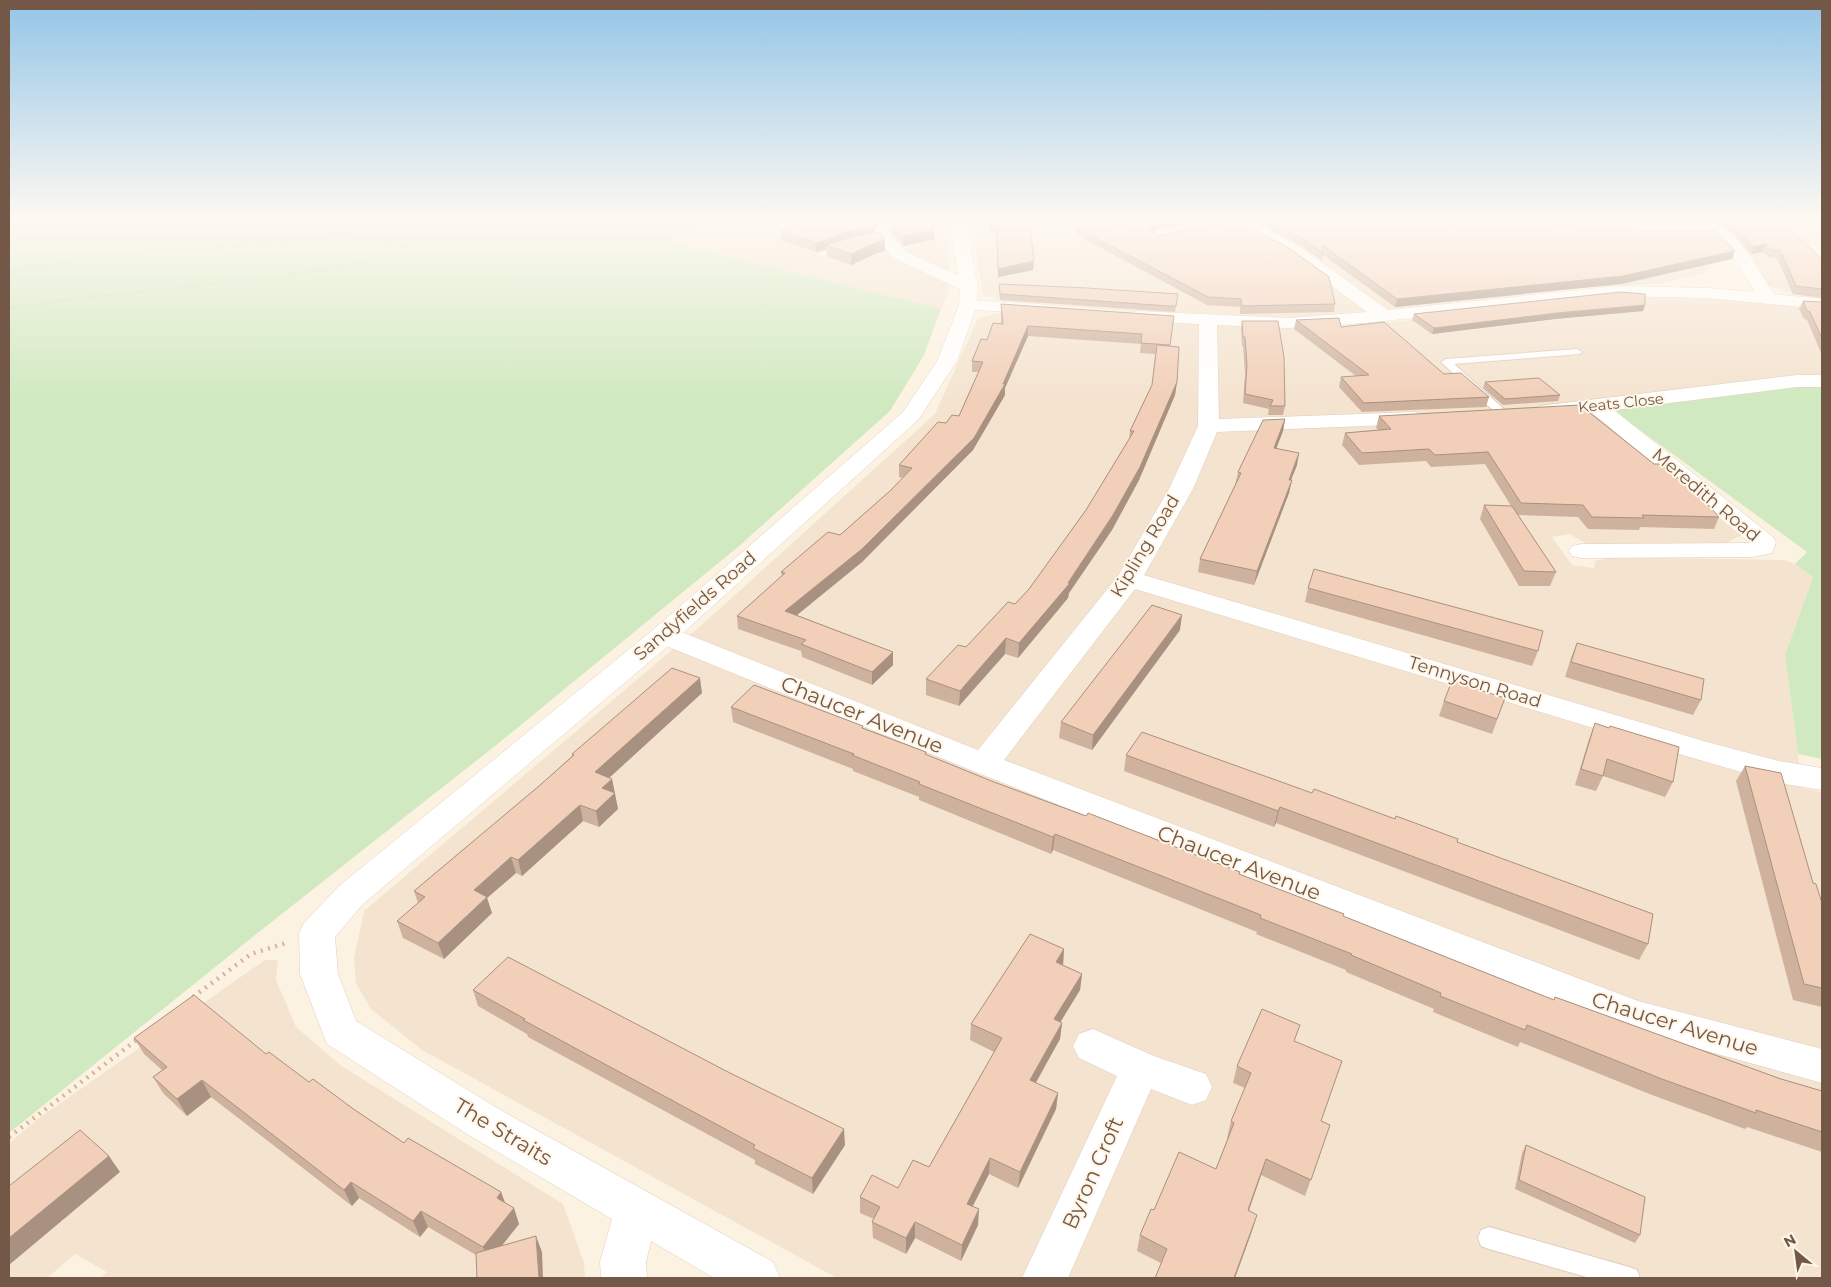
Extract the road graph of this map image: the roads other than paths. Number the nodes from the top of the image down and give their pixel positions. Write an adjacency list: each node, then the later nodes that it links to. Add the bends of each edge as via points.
1 (942, 280): 5 (street)
2 (966, 280): 5 (street)
3 (1335, 280): 10 (street)
4 (1756, 280): 6 (street)
5 (968, 296): 8 (street); 21 (street, Sandyfields Road, via 947,361 912,416)
6 (1767, 297): 7 (street); 10 (street, via 1619,291)
7 (1822, 304)
8 (1054, 310)
9 (1122, 315): 11 (street)
10 (1384, 316): 11 (street, via 1288,323)
11 (1208, 321): 18 (street, Kipling Road)
12 (1577, 352): 15 (lane, via 1446,362)
13 (1822, 381): 14 (street, Keats Close, via 1797,381)
14 (1596, 406): 15 (street, Keats Close); 19 (street, Meredith Road, via 1764,542 1762,548 1752,550)
15 (1518, 412): 16 (street, Keats Close)
16 (1473, 415)
17 (1434, 418): 18 (street)
18 (1210, 426): 20 (street, Kipling Road, via 1181,489)
19 (1577, 551)
20 (1129, 579): 22 (street, Kipling Road); 23 (street, Tennyson Road, via 1706,751 1779,772)
21 (664, 635): 22 (street, Chaucer Avenue); 24 (street, Sandyfields Road, via 416,839 351,896)
22 (984, 764): 26 (street, Chaucer Avenue, via 1634,1016)
23 (1822, 779)
24 (317, 933): 29 (street, The Straits, via 318,974 341,1032 482,1121)
25 (1093, 1046): 27 (street)
26 (1822, 1066)
27 (1140, 1068): 28 (street); 33 (street, Byron Croft)
28 (1192, 1087)
29 (637, 1209): 31 (street, via 623,1262); 32 (street, The Straits)
30 (1488, 1238): 34 (lane)
31 (624, 1278)
32 (757, 1278)
33 (1045, 1278)
34 (1629, 1278)

